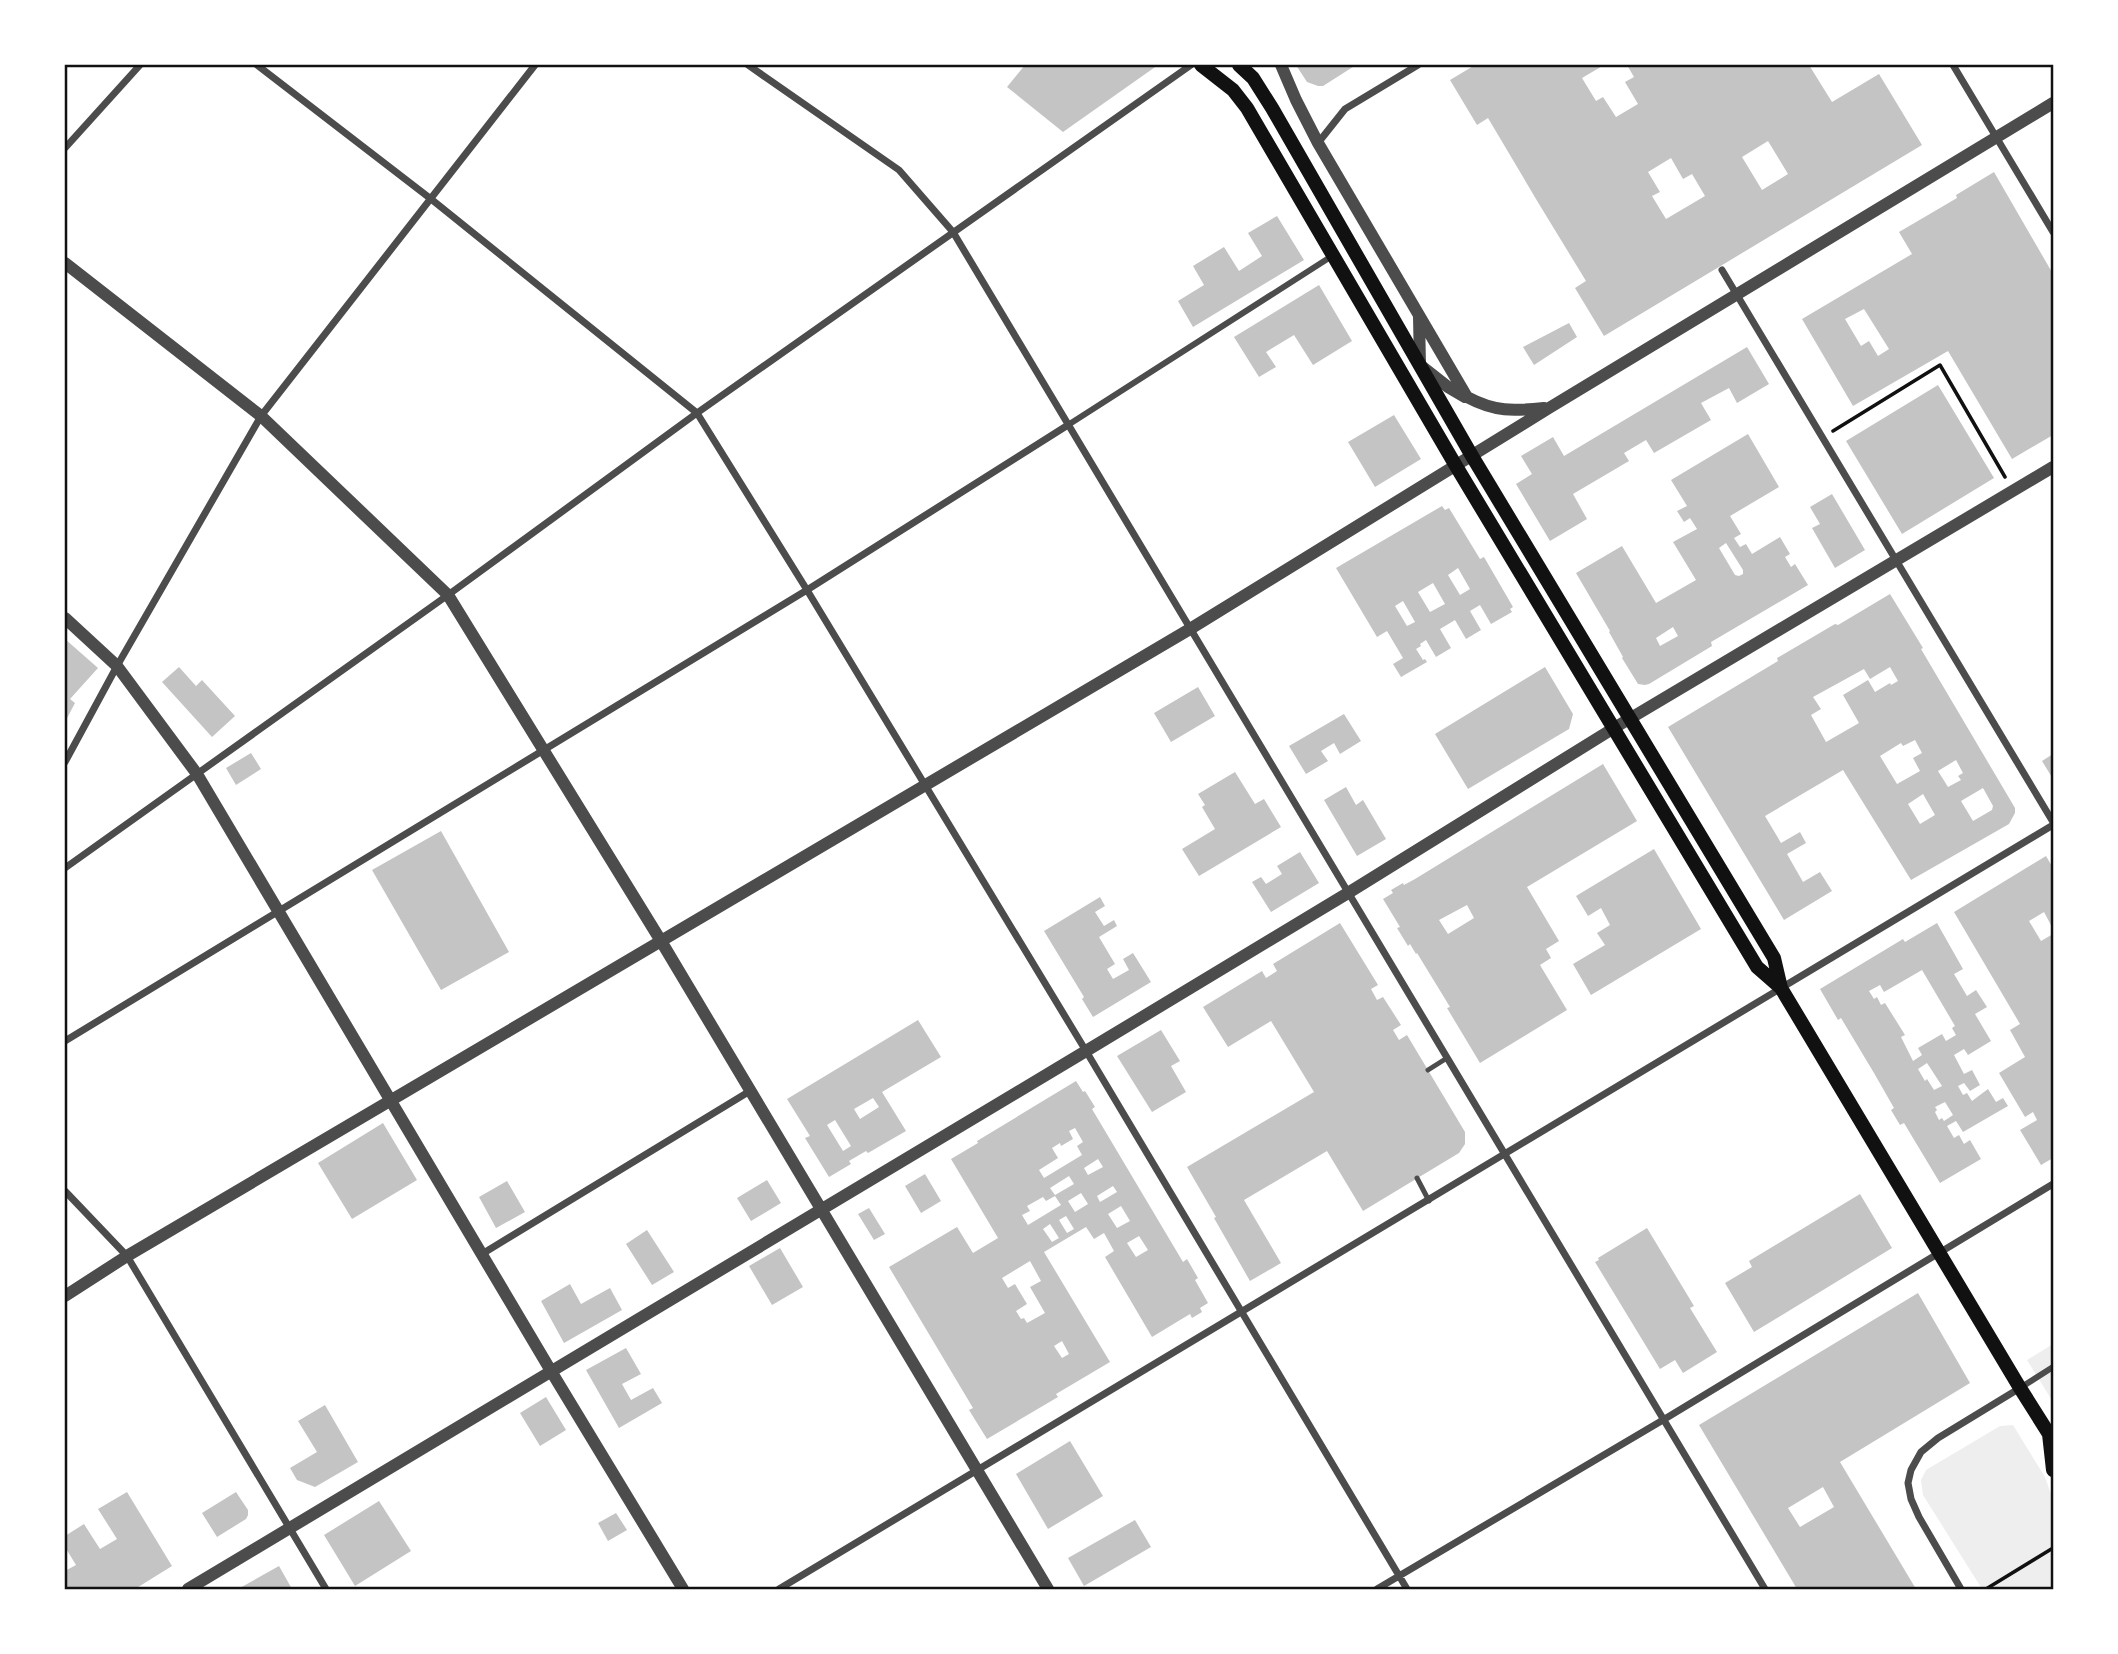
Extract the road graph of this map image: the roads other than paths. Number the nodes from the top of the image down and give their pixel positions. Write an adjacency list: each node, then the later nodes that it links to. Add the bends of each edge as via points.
1 (140, 65): 14 (street)
2 (257, 65): 15 (street)
3 (535, 65): 15 (street)
4 (748, 65): 16 (street, via 899,170)
5 (1191, 65): 16 (street)
6 (1200, 65): 18 (main road, via 1233,90 1247,108)
7 (1239, 65): 23 (main road, via 1272,108)
8 (1281, 65): 13 (street)
9 (1418, 65): 13 (street, via 1345,109)
10 (1953, 65): 12 (street)
11 (2053, 103): 12 (street)
12 (1996, 138): 17 (street); 21 (street)
13 (1318, 143): 22 (street)
14 (65, 148)
15 (431, 199): 26 (street); 27 (street)
16 (953, 232): 26 (street); 28 (street)
17 (2053, 233)
18 (1332, 256): 28 (street); 30 (main road)
19 (65, 263): 27 (street)
20 (1722, 270): 21 (street)
21 (1737, 294): 25 (street); 32 (street)
22 (1419, 316): 23 (street); 24 (street)
23 (1420, 365): 24 (street); 29 (main road)
24 (1467, 397): 25 (street, via 1502,411)
25 (1549, 408): 29 (street)
26 (697, 413): 33 (street); 34 (street)
27 (261, 416): 34 (street); 37 (street)
28 (1068, 425): 33 (street); 36 (street)
29 (1472, 456): 30 (street); 38 (main road)
30 (1456, 466): 36 (street); 39 (main road)
31 (2053, 467): 32 (street)
32 (1897, 561): 38 (street); 44 (street)
33 (807, 590): 40 (street); 43 (street)
34 (448, 595): 40 (street); 42 (street)
35 (65, 618): 37 (street)
36 (1190, 629): 43 (street); 46 (street)
37 (117, 666): 41 (street); 42 (street)
38 (1631, 718): 39 (street); 49 (main road, via 1774,958)
39 (1614, 728): 46 (street); 49 (main road, via 1757,967)
40 (544, 751): 47 (street); 48 (street)
41 (65, 762)
42 (197, 774): 45 (street); 47 (street)
43 (925, 786): 48 (street); 51 (street)
44 (2053, 824): 49 (street)
45 (65, 867)
46 (1348, 893): 51 (street); 52 (street)
47 (280, 912): 50 (street); 55 (street)
48 (661, 941): 54 (street); 55 (street)
49 (1781, 988): 56 (street); 63 (main road)
50 (65, 1041)
51 (1086, 1051): 61 (street); 66 (street)
52 (1447, 1058): 53 (lane); 56 (street)
53 (1428, 1070)
54 (750, 1091): 61 (street); 62 (street)
55 (391, 1101): 62 (street); 64 (street)
56 (1505, 1155): 60 (street); 70 (street)
57 (1417, 1178): 60 (lane)
58 (2053, 1184): 63 (street)
59 (65, 1191): 64 (street)
60 (1429, 1200): 66 (street)
61 (822, 1210): 68 (street); 72 (street)
62 (482, 1254): 68 (street)
63 (1939, 1254): 69 (main road); 70 (street)
64 (127, 1256): 65 (street); 74 (street)
65 (65, 1296)
66 (1242, 1312): 72 (street); 75 (street)
67 (2053, 1367): 69 (street)
68 (551, 1371): 74 (street); 78 (street)
69 (2020, 1388): 71 (main road); 84 (street, via 1938,1438 1921,1452 1911,1470 1911,1499)
70 (1663, 1420): 75 (street); 83 (street)
71 (2051, 1436): 73 (main road)
72 (977, 1470): 79 (street); 80 (street)
73 (2053, 1470)
74 (290, 1529): 76 (street); 77 (street)
75 (1399, 1576): 81 (street); 82 (street)
76 (188, 1589)
77 (326, 1589)
78 (683, 1589)
79 (779, 1589)
80 (1048, 1589)
81 (1377, 1589)
82 (1407, 1589)
83 (1765, 1589)
84 (1961, 1589)

